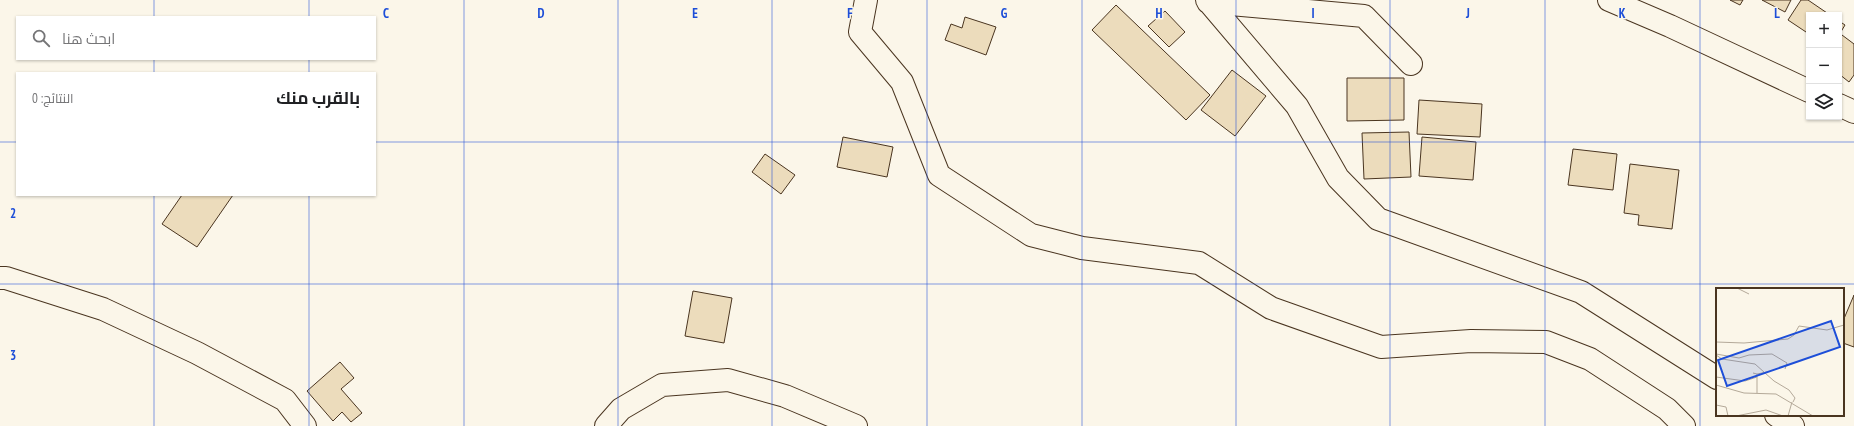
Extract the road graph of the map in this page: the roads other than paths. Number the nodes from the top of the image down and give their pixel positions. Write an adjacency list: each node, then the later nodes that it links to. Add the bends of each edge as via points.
1 (866, 0): 15 (street, via 860,32 902,82 939,174 1031,235 1082,248 1199,263 1271,308 1381,347 1471,341 1546,342 1590,359 1667,409)
2 (1608, 0): 6 (street)
3 (1208, 1): 4 (street); 10 (street, via 1297,106 1338,178 1378,219 1581,292)
4 (1367, 8): 5 (street)
5 (1411, 64)
6 (1806, 90)
7 (1842, 106): 8 (street)
8 (1854, 112)
9 (0, 278): 12 (street, via 103,309 197,352 285,400)
10 (1716, 377)
11 (1778, 416): 16 (street)
12 (305, 426)
13 (606, 426): 14 (street, via 621,409 662,385 728,380 785,396)
14 (856, 426)
15 (1684, 426)
16 (1793, 426): 17 (street)
17 (1800, 426)

